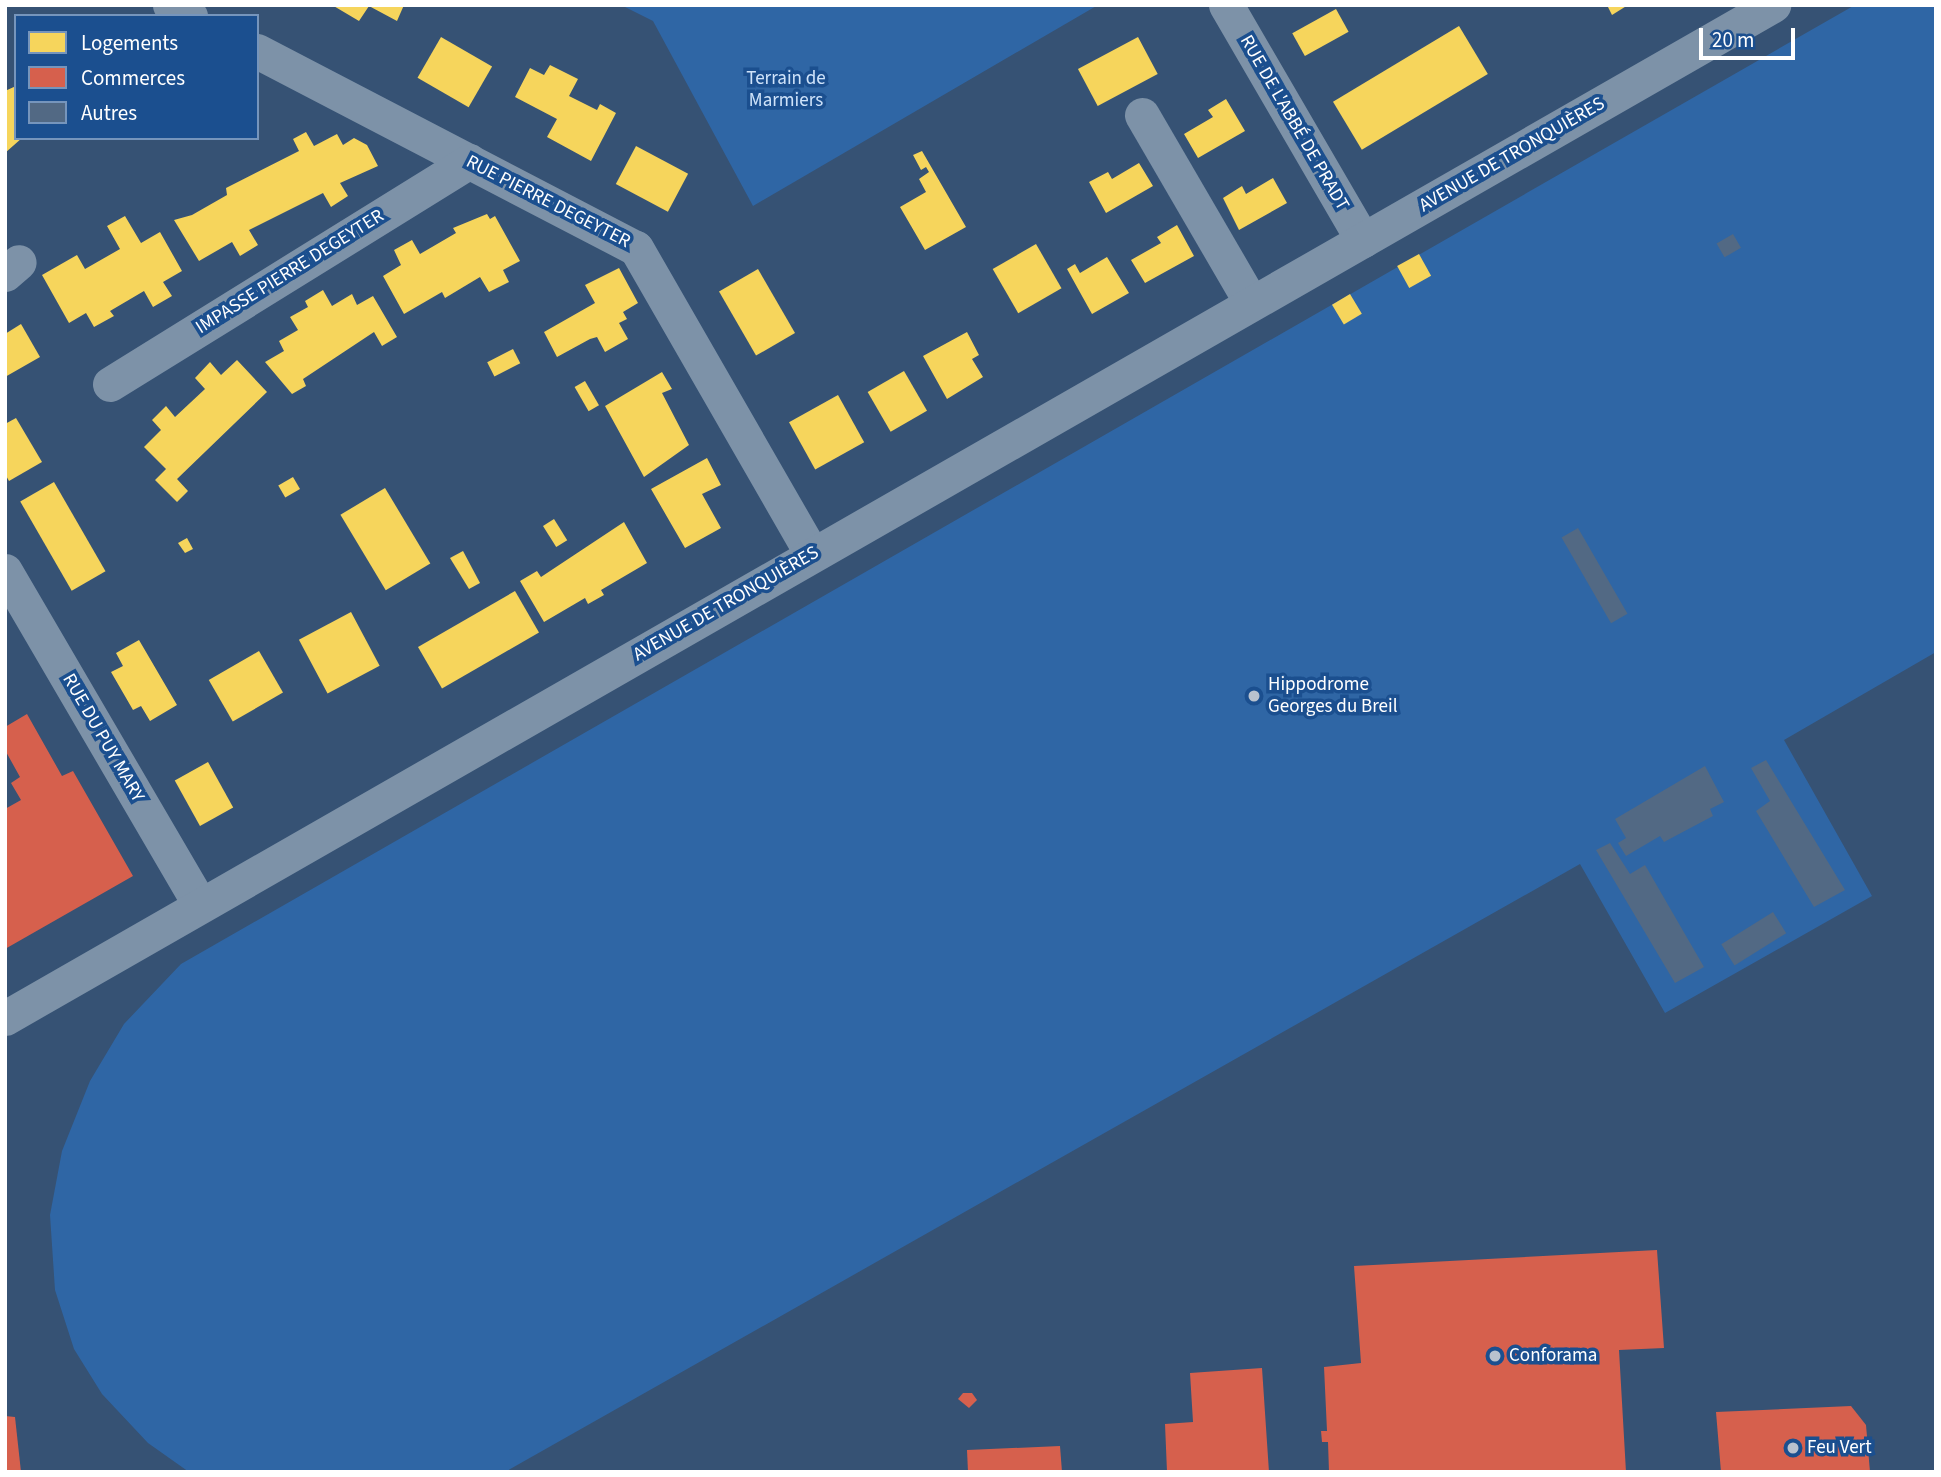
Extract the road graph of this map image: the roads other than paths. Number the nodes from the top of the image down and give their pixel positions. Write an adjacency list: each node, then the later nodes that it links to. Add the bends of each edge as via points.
1 (170, 5): 4 (street)
2 (1226, 5): 8 (street, RUE DE L'ABBÉ DE PRADT)
3 (1773, 5): 8 (street, AVENUE DE TRONQUIÈRES)
4 (186, 14)
5 (259, 52): 7 (street, RUE PIERRE DEGEYTER)
6 (1142, 115): 9 (street)
7 (469, 161): 10 (street, IMPASSE PIERRE DEGEYTER); 11 (street, RUE PIERRE DEGEYTER, via 636,248)
8 (1363, 240): 9 (street, AVENUE DE TRONQUIÈRES)
9 (1251, 302): 11 (street, AVENUE DE TRONQUIÈRES)
10 (110, 384)
11 (812, 554): 13 (street, AVENUE DE TRONQUIÈRES)
12 (8, 585): 13 (street, RUE DU PUY MARY)
13 (200, 905): 14 (street, AVENUE DE TRONQUIÈRES)
14 (5, 1018)

